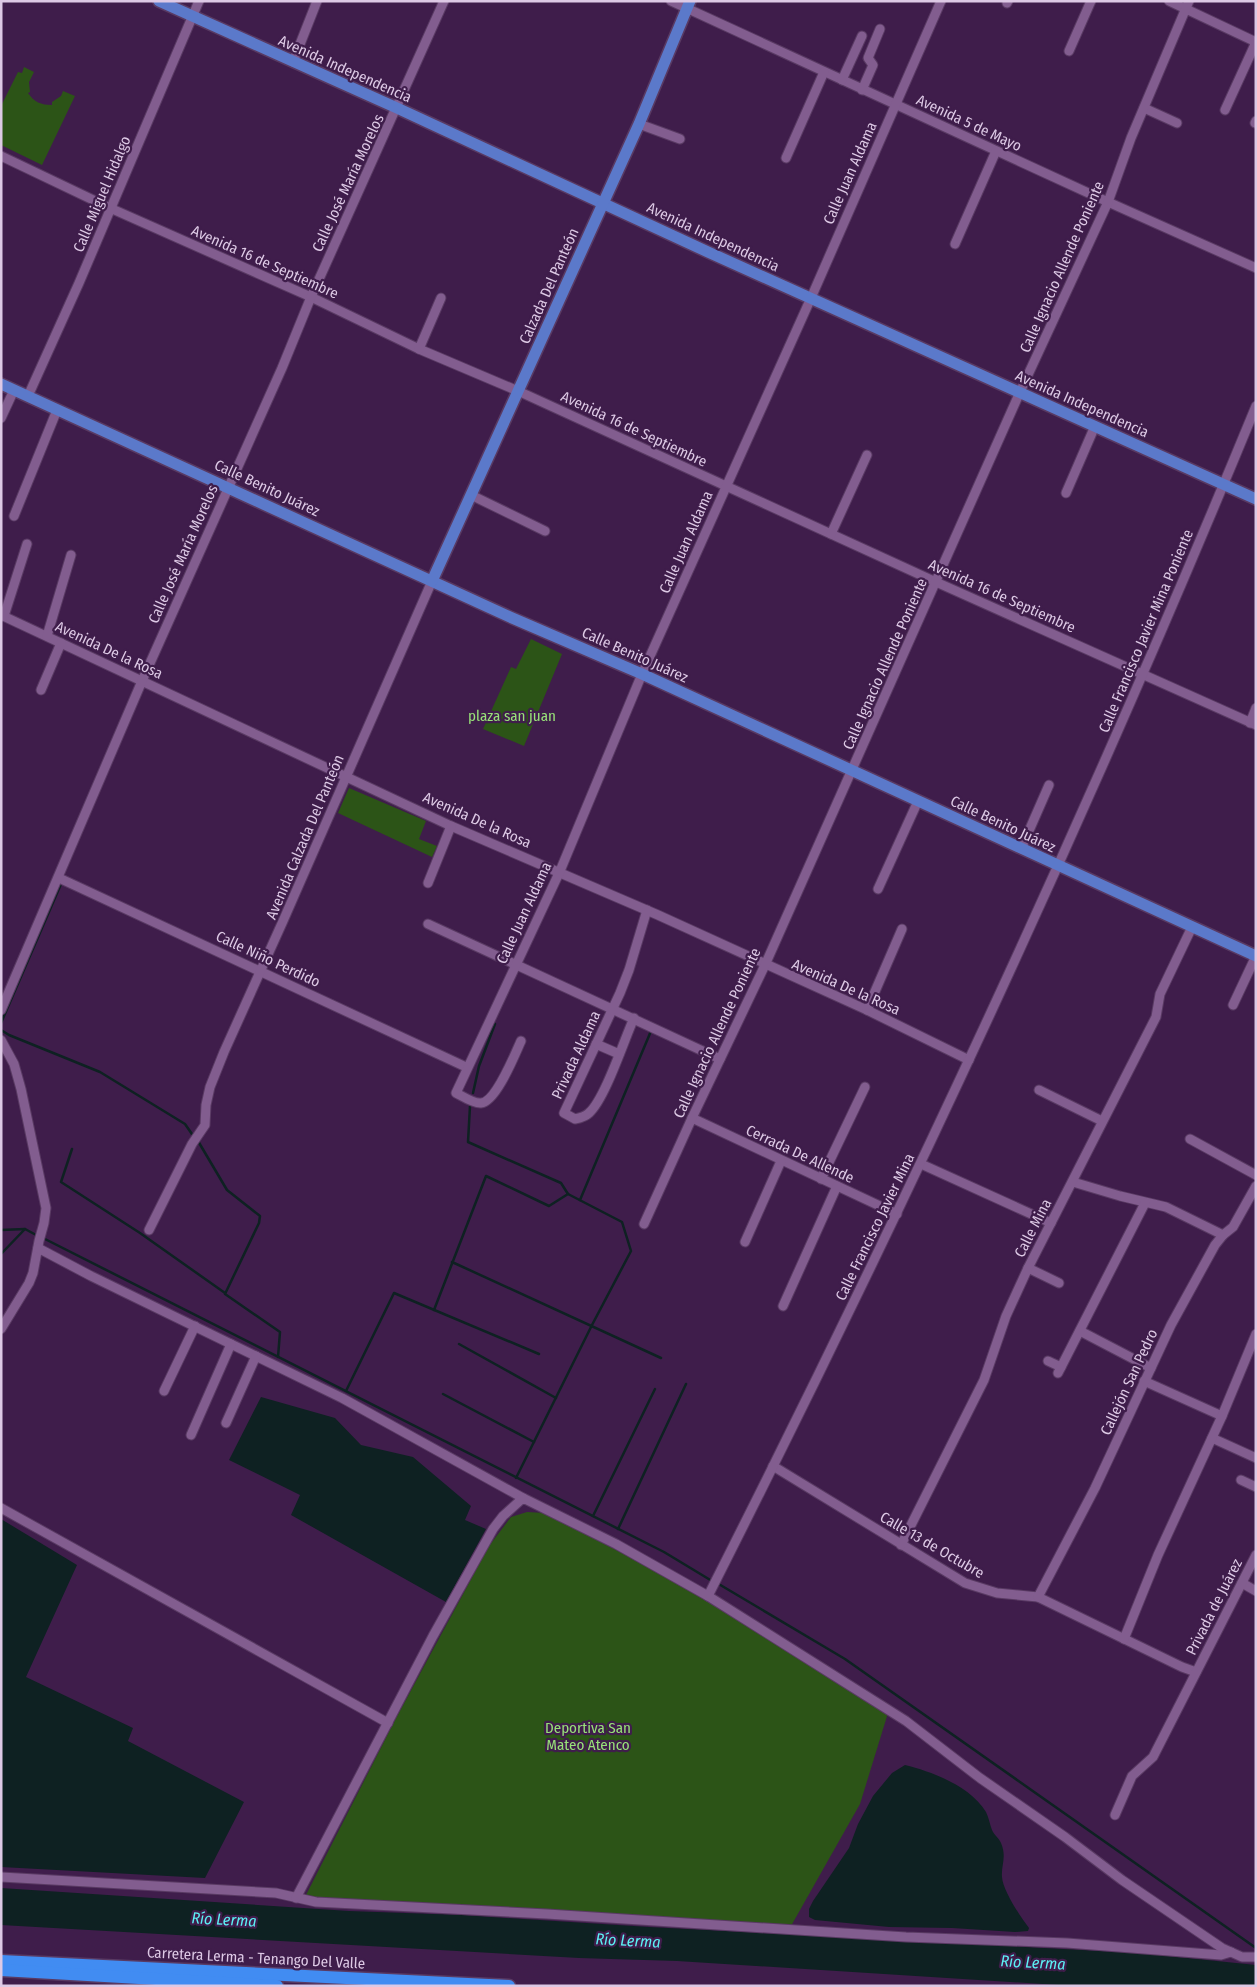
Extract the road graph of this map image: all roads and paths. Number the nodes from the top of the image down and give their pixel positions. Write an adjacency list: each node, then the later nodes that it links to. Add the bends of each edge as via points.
1 (159, 1): 11 (main road, Avenida Independencia)
2 (199, 1): 11 (street, Calle Miguel Hidalgo)
3 (317, 1): 16 (street)
4 (444, 1): 21 (street, Calle José María Morelos)
5 (671, 1): 9 (street, Avenida 5 de Mayo)
6 (941, 1): 20 (street, Calle Juan Aldama)
7 (1091, 1): 15 (street)
8 (1169, 1): 10 (street)
9 (688, 5): 17 (street, Avenida 5 de Mayo); 25 (main road, Calzada Del Panteón)
10 (1187, 5): 14 (street); 22 (street, Calle Ignacio Allende Poniente)
11 (192, 17): 16 (main road, Avenida Independencia); 32 (street, Calle Miguel Hidalgo)
12 (880, 29): 19 (street, via 868,58 873,65)
13 (862, 36): 18 (street)
14 (1256, 42): 23 (street)
15 (1069, 51)
16 (293, 62): 21 (main road, Avenida Independencia)
17 (824, 72): 18 (street, Avenida 5 de Mayo); 29 (street)
18 (842, 80): 19 (street, Avenida 5 de Mayo)
19 (862, 90): 20 (street, Avenida 5 de Mayo)
20 (895, 104): 27 (street, Avenida 5 de Mayo); 37 (street, Calle Juan Aldama)
21 (397, 108): 31 (main road, Avenida Independencia); 35 (street, Calle José María Morelos)
22 (1144, 108): 24 (street); 30 (street, Calle Ignacio Allende Poniente)
23 (1225, 110)
24 (1177, 123)
25 (638, 124): 26 (street); 31 (main road, Calzada Del Panteón)
26 (680, 139)
27 (996, 151): 30 (street, Avenida 5 de Mayo); 33 (street)
28 (1, 156): 32 (street, Avenida 16 de Septiembre)
29 (786, 158)
30 (1108, 202): 34 (street, Avenida 5 de Mayo); 42 (street, Calle Ignacio Allende Poniente)
31 (603, 203): 37 (main road, Avenida Independencia); 41 (main road, Calzada Del Panteón)
32 (110, 208): 35 (street, Avenida 16 de Septiembre); 43 (street, Calle Miguel Hidalgo)
33 (955, 244)
34 (1256, 268)
35 (311, 297): 38 (street, Avenida 16 de Septiembre); 51 (street, Calle José María Morelos)
36 (441, 298): 38 (street)
37 (811, 298): 42 (main road, Avenida Independencia); 50 (street, Calle Juan Aldama)
38 (419, 349): 41 (street, Avenida 16 de Septiembre)
39 (1, 384): 40 (main road, Calle Benito Juárez)
40 (14, 390): 43 (main road, Calle Benito Juárez); 46 (street)
41 (518, 391): 50 (street, Avenida 16 de Septiembre); 53 (main road, Calzada Del Panteón)
42 (1020, 392): 47 (main road, Avenida Independencia); 61 (street, Calle Ignacio Allende Poniente)
43 (28, 396): 45 (main road, Calle Benito Juárez)
44 (1256, 406): 49 (street, Calle Francisco Javier Mina Poniente)
45 (58, 410): 51 (main road, Calle Benito Juárez); 55 (street)
46 (1, 418)
47 (1094, 426): 49 (main road, Avenida Independencia); 52 (street)
48 (867, 455): 57 (street)
49 (1223, 485): 54 (main road, Avenida Independencia); 66 (street, Calle Francisco Javier Mina Poniente)
50 (726, 486): 57 (street, Avenida 16 de Septiembre); 65 (street, Calle Juan Aldama)
51 (228, 487): 60 (main road, Calle Benito Juárez); 67 (street, Calle José María Morelos)
52 (1066, 493)
53 (471, 496): 56 (street); 60 (main road, Calzada Del Panteón)
54 (1256, 499)
55 (14, 516)
56 (545, 531)
57 (832, 534): 61 (street, Avenida 16 de Septiembre)
58 (28, 544): 62 (street)
59 (70, 555): 63 (street)
60 (432, 581): 65 (main road, Calle Benito Juárez); 72 (street, Avenida Calzada Del Panteón)
61 (936, 582): 66 (street, Avenida 16 de Septiembre); 71 (street, Calle Ignacio Allende Poniente)
62 (3, 616): 63 (street, Avenida De la Rosa)
63 (47, 636): 64 (street, Avenida De la Rosa)
64 (61, 643): 67 (street, Avenida De la Rosa); 68 (street)
65 (642, 674): 71 (main road, Calle Benito Juárez); 78 (street, Calle Juan Aldama)
66 (1144, 674): 70 (street, Avenida 16 de Septiembre); 77 (street, Calle Francisco Javier Mina Poniente)
67 (142, 681): 72 (street, Avenida De la Rosa); 79 (street, Calle José María Morelos)
68 (41, 690)
69 (1256, 708): 70 (street)
70 (1253, 724)
71 (852, 771): 74 (main road, Calle Benito Juárez); 88 (street, Calle Ignacio Allende Poniente)
72 (346, 776): 75 (street, Avenida De la Rosa); 89 (street, Avenida Calzada Del Panteón)
73 (1049, 785): 76 (street)
74 (918, 801): 76 (main road, Calle Benito Juárez); 81 (street)
75 (451, 826): 78 (street, Avenida De la Rosa); 80 (street)
76 (1021, 849): 77 (main road, Calle Benito Juárez)
77 (1058, 866): 84 (main road, Calle Benito Juárez); 100 (street, Calle Francisco Javier Mina)
78 (560, 871): 82 (street, Avenida De la Rosa); 87 (street, Calle Juan Aldama)
79 (59, 878): 89 (street, Calle Niño Perdido); 92 (street, Calle José María Morelos)
80 (428, 883)
81 (878, 889)
82 (647, 910): 88 (street, Avenida De la Rosa); 91 (street, Privada Aldama, via 629,970)
83 (428, 924): 87 (street)
84 (1192, 926): 86 (main road, Calle Benito Juárez); 105 (street, Calle Mina, via 1160,994 1156,1018)
85 (902, 929): 93 (street)
86 (1256, 956): 90 (street)
87 (516, 964): 91 (street); 101 (street, Calle Juan Aldama)
88 (765, 965): 93 (street, Avenida De la Rosa); 99 (street, Calle Ignacio Allende Poniente)
89 (260, 971): 101 (street, Calle Niño Perdido); 118 (street, Avenida Calzada Del Panteón, via 210,1087 202,1132 192,1144)
90 (1233, 1005)
91 (613, 1008): 94 (street); 97 (street, Privada Aldama)
92 (1, 1010)
93 (867, 1010): 100 (street, Avenida De la Rosa)
94 (634, 1018): 98 (street); 99 (street)
95 (1, 1040): 121 (street, via 14,1064 44,1192 46,1208)
96 (521, 1041): 101 (street, Calle Juan Aldama, via 488,1101 478,1103 456,1093)
97 (596, 1044): 98 (street); 98 (street, Privada Aldama, via 564,1113 575,1119 590,1113 600,1099)
98 (619, 1054)
99 (720, 1059): 104 (street, Calle Ignacio Allende Poniente)
100 (969, 1060): 108 (street, Calle Francisco Javier Mina)
101 (466, 1066)
102 (864, 1086): 110 (street)
103 (1039, 1090): 105 (street)
104 (692, 1118): 107 (street, Cerrada De Allende); 117 (street, Calle Ignacio Allende Poniente)
105 (1102, 1121): 111 (street, Calle Mina)
106 (1190, 1139): 109 (street)
107 (781, 1161): 110 (street, Cerrada De Allende); 120 (street)
108 (922, 1164): 115 (street, Calle Francisco Javier Mina); 116 (street)
109 (1256, 1175)
110 (821, 1179): 112 (street, Cerrada De Allende)
111 (1073, 1182): 114 (street); 116 (street, Calle Mina)
112 (838, 1186): 115 (street, Cerrada De Allende); 124 (street)
113 (1256, 1186): 119 (street, Callejón San Pedro, via 1233,1227)
114 (1145, 1203): 119 (street, via 1166,1207); 127 (street)
115 (897, 1214): 140 (street, Calle Francisco Javier Mina)
116 (1051, 1223): 122 (street, Calle Mina)
117 (644, 1224)
118 (149, 1230)
119 (1223, 1235): 132 (street, Callejón San Pedro)
120 (745, 1242)
121 (39, 1244): 125 (street, via 90,1276); 126 (street, via 29,1283)
122 (1028, 1268): 123 (street); 145 (street, Calle Mina, via 1006,1316 984,1380)
123 (1059, 1283)
124 (783, 1306)
125 (196, 1326): 129 (street); 134 (street)
126 (1, 1329)
127 (1080, 1331): 131 (street, via 1059,1370); 132 (street)
128 (1256, 1334): 135 (street)
129 (231, 1344): 130 (street); 137 (street)
130 (256, 1356): 136 (street); 143 (street, via 350,1403)
131 (1048, 1361)
132 (1150, 1368): 133 (street, Callejón San Pedro)
133 (1144, 1381): 135 (street); 150 (street, Callejón San Pedro, via 1095,1488)
134 (164, 1391)
135 (1222, 1416): 138 (street)
136 (226, 1423)
137 (191, 1435)
138 (1212, 1438): 139 (street); 151 (street, via 1158,1554)
139 (1256, 1458)
140 (773, 1466): 145 (street, Calle 13 de Octubre); 149 (street, Calle Francisco Javier Mina)
141 (1241, 1480): 142 (street)
142 (1256, 1487)
143 (522, 1498): 149 (street); 153 (street, via 493,1530)
144 (1, 1508): 153 (street)
145 (901, 1545): 150 (street, Calle 13 de Octubre, via 979,1589)
146 (1256, 1555): 147 (street, Privada de Juárez)
147 (1242, 1583): 148 (street); 152 (street, Privada de Juárez)
148 (1256, 1591)
149 (710, 1592): 157 (street, via 906,1721 1127,1884)
150 (1038, 1597): 151 (street, Calle 13 de Octubre)
151 (1124, 1639): 152 (street, Calle 13 de Octubre)
152 (1196, 1672): 154 (street, Privada de Juárez, via 1153,1757 1132,1776)
153 (388, 1723): 156 (street)
154 (1115, 1815)
155 (1, 1877): 156 (street, via 276,1893)
156 (296, 1898): 157 (street, via 316,1902 906,1937 1067,1943 1221,1955)
157 (1231, 1952): 158 (street)
158 (1256, 1957)
159 (1, 1961): 162 (highway, Carretera Lerma - Tenango Del Valle)
160 (1, 1970): 161 (highway)
161 (277, 1986)
162 (509, 1986)

